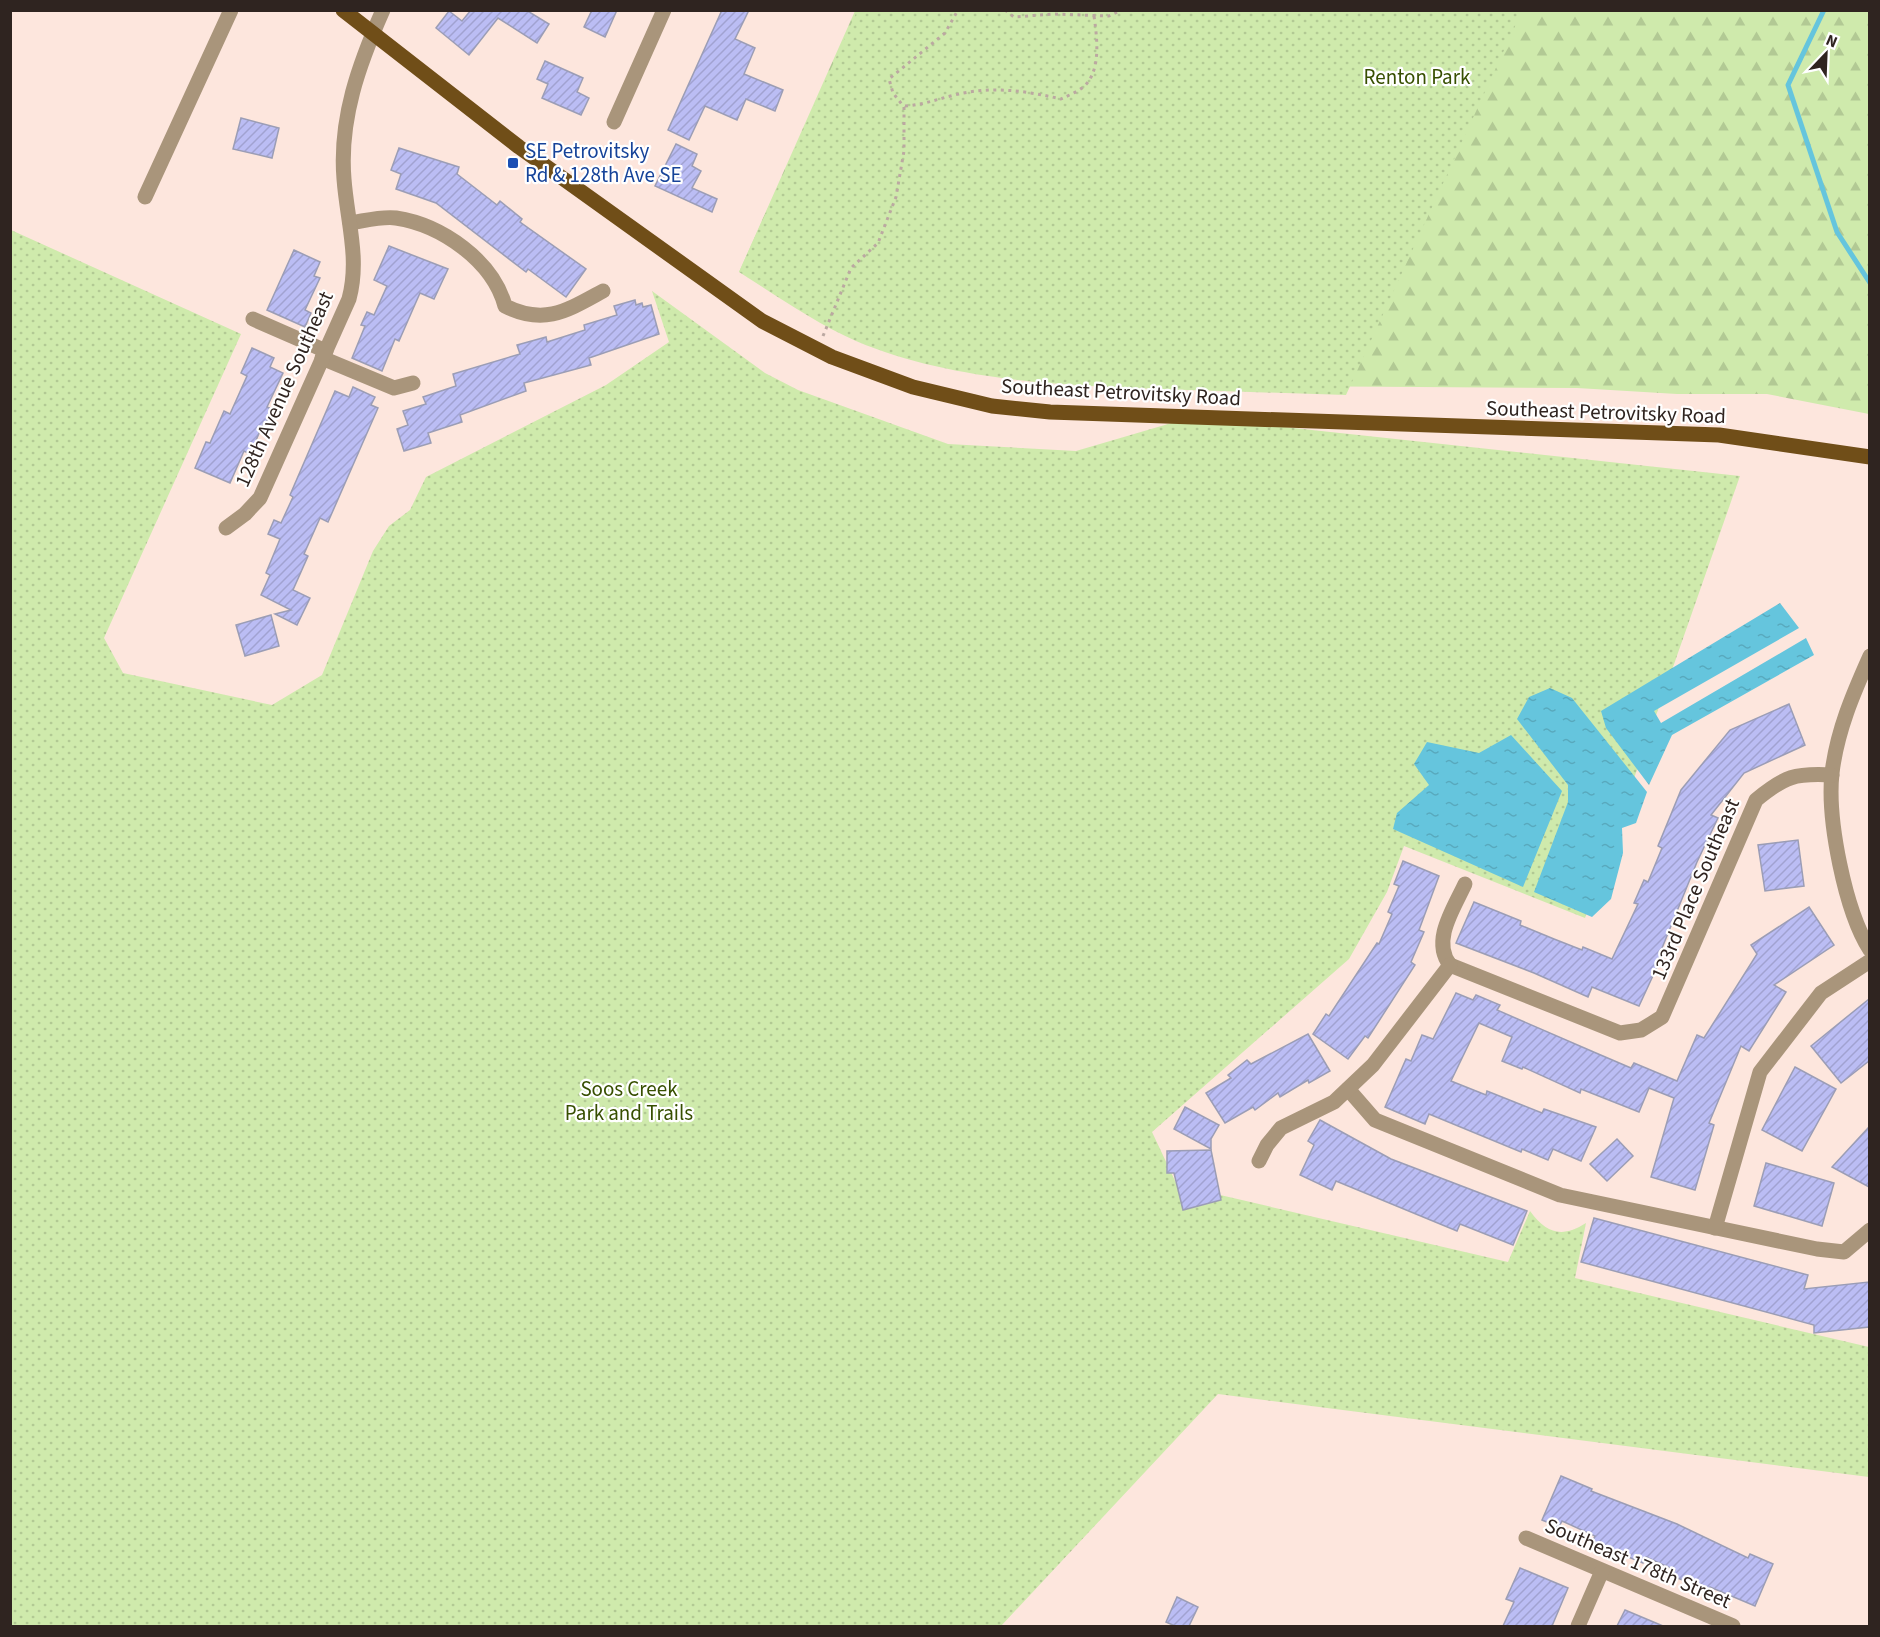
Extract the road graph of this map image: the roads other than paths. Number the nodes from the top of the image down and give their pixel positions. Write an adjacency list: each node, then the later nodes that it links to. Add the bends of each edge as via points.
1 (231, 10): 7 (street)
2 (343, 10): 5 (main road, Southeast Petrovitsky Road)
3 (383, 10): 5 (street, 128th Avenue Southeast)
4 (664, 10): 6 (street)
5 (373, 33): 8 (street, 128th Avenue Southeast, via 351,94 343,135); 13 (main road, Southeast Petrovitsky Road, via 519,147 762,321 816,350 913,387 1015,409 1719,435)
6 (614, 122)
7 (145, 197)
8 (350, 223): 9 (street, via 393,218 438,231 483,265 499,286 505,306 518,313 540,317 566,312); 11 (street, 128th Avenue Southeast, via 353,283)
9 (603, 291)
10 (254, 319): 11 (street)
11 (324, 355): 12 (street, via 394,388); 14 (street, 128th Avenue Southeast, via 260,498)
12 (413, 383)
13 (1869, 457)
14 (226, 528)
15 (1869, 656): 16 (street, via 1846,711)
16 (1832, 776): 18 (street, via 1837,855 1854,916); 20 (street, 133rd Place Southeast, via 1800,773 1779,781 1756,800 1662,1017 1641,1030 1620,1034)
17 (1465, 884): 20 (street, via 1444,934 1442,947)
18 (1869, 950)
19 (1869, 961): 23 (street, via 1821,993 1760,1072)
20 (1450, 966): 21 (street, via 1380,1057)
21 (1348, 1089): 22 (street, via 1334,1102 1281,1128); 23 (street, via 1376,1120 1560,1195)
22 (1259, 1161)
23 (1715, 1228): 24 (street, via 1844,1252)
24 (1869, 1230)
25 (1526, 1538): 26 (street, Southeast 178th Street)
26 (1602, 1571): 27 (street); 28 (street, Southeast 178th Street)
27 (1578, 1626)
28 (1733, 1626)

